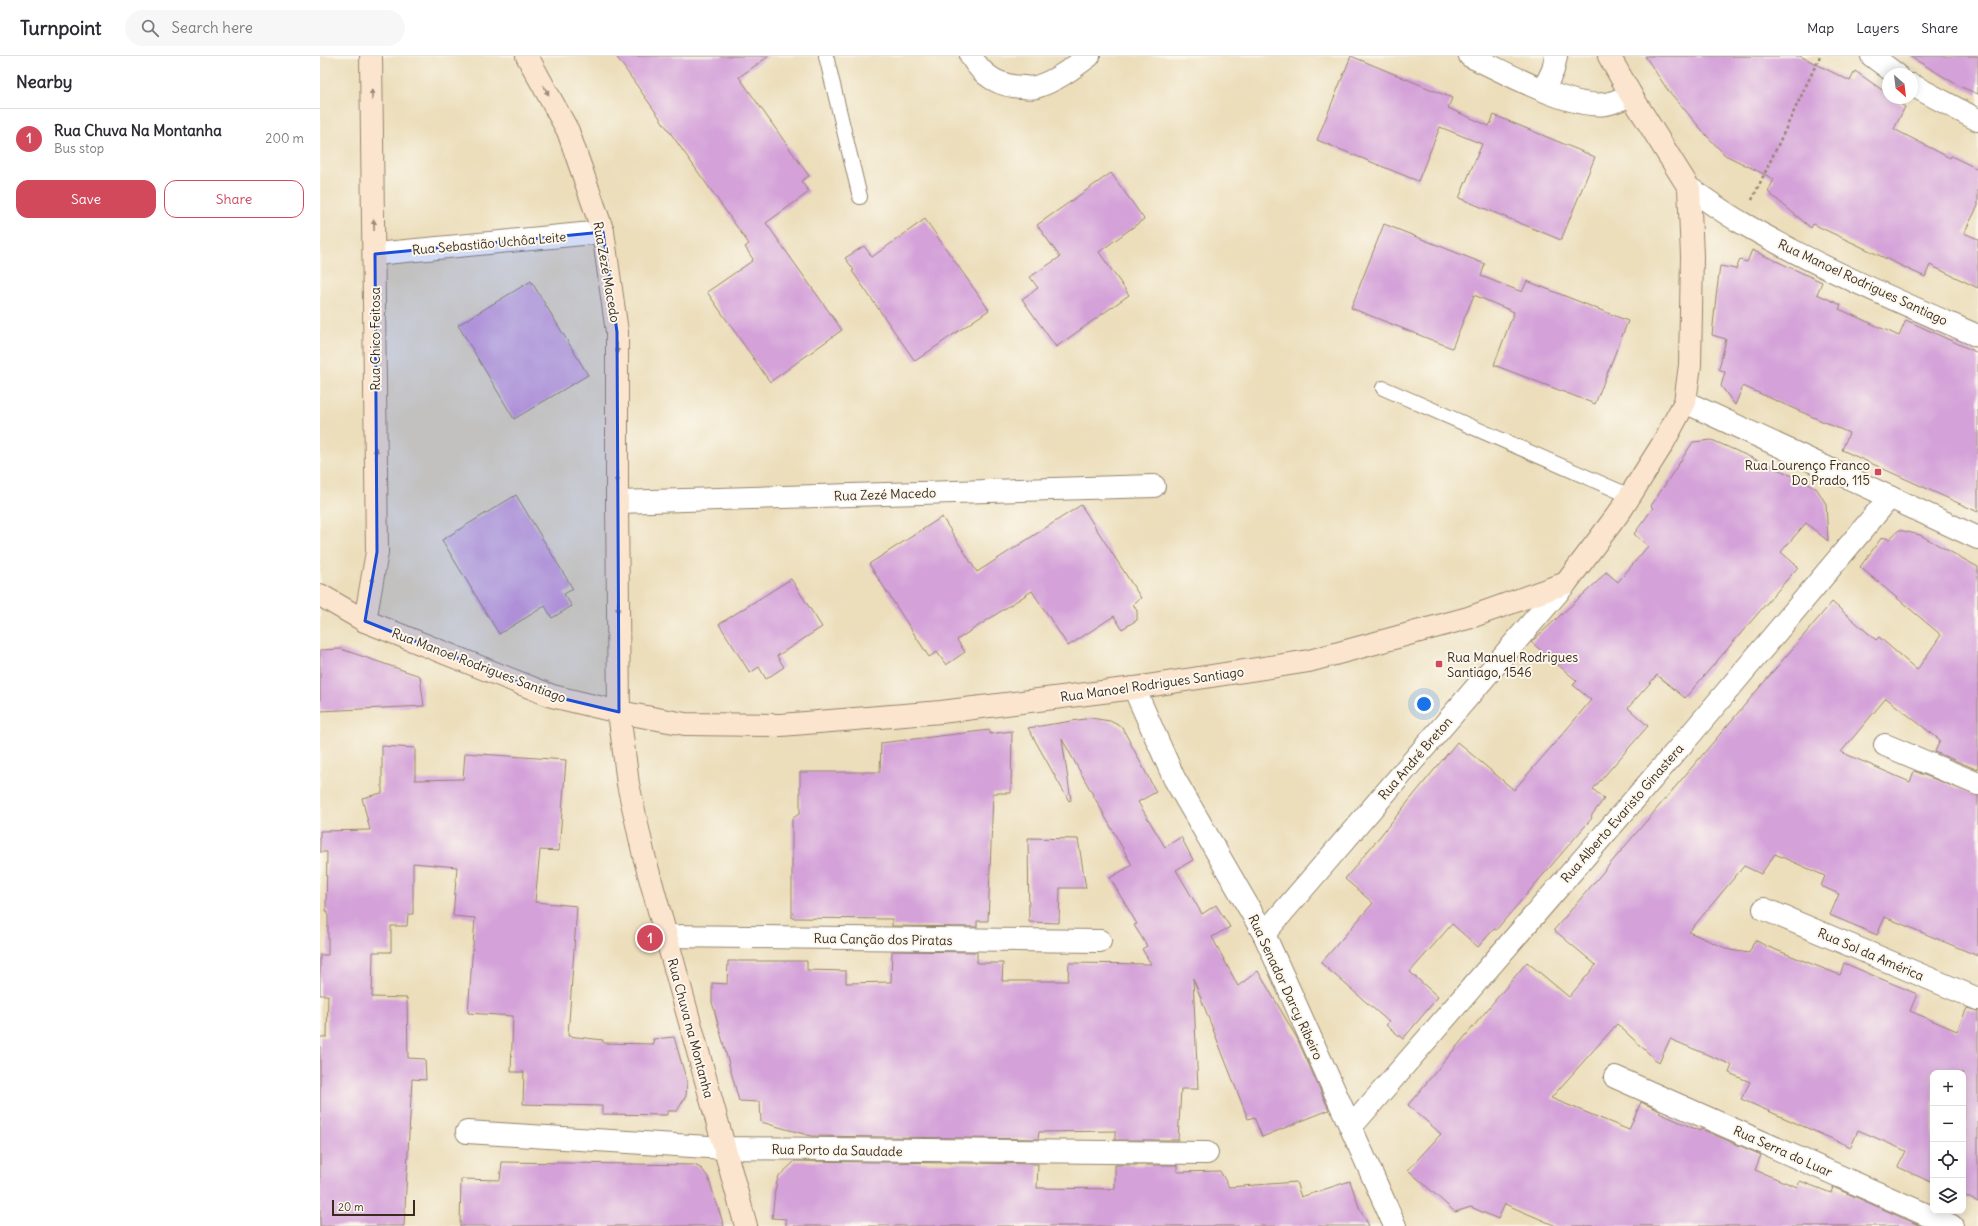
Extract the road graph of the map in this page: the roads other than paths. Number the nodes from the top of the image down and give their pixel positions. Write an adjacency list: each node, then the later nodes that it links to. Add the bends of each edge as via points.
1 (371, 56): 18 (main road, Rua Chico Feitosa, one-way to 1)
2 (527, 56): 17 (main road, Rua Zezé Macedo, one-way to 17, via 568,131)
3 (826, 56): 16 (lane)
4 (971, 56): 5 (street, via 976,66 1000,84 1035,88 1064,74)
5 (1089, 56)
6 (1470, 56): 12 (street)
7 (1556, 56): 12 (street)
8 (1609, 56): 13 (main road, Rua Manoel Rodrigues Santiago)
9 (1872, 56): 10 (street)
10 (1888, 68)
11 (1918, 88): 14 (street)
12 (1544, 89): 13 (street, via 1581,104 1605,104)
13 (1631, 95): 15 (main road, Rua Manoel Rodrigues Santiago)
14 (1978, 120)
15 (1689, 188): 19 (street, Rua Manoel Rodrigues Santiago, via 1742,223 1852,280); 21 (main road, Rua Manoel Rodrigues Santiago, via 1692,263 1690,365)
16 (860, 197)
17 (603, 232): 18 (street, Rua Sebastião Uchôa Leite); 25 (main road, Rua Zezé Macedo, one-way to 25, via 618,332)
18 (375, 254): 29 (main road, Rua Chico Feitosa, one-way to 18, via 377,552)
19 (1978, 336)
20 (1383, 388): 23 (lane)
21 (1685, 402): 23 (main road, Rua Manoel Rodrigues Santiago); 24 (street)
22 (1154, 486): 25 (street, Rua Zezé Macedo)
23 (1630, 496): 27 (main road, Rua Manoel Rodrigues Santiago)
24 (1890, 497): 26 (street); 40 (street, Rua Alberto Evaristo Ginastera, via 1691,734)
25 (616, 502): 31 (main road, Rua Zezé Macedo, one-way to 31)
26 (1978, 538)
27 (1566, 582): 30 (main road, Rua Manoel Rodrigues Santiago, via 1468,618 1309,661); 35 (street, Rua André Breton)
28 (320, 594): 29 (main road, Rua Manoel Rodrigues Santiago)
29 (365, 621): 31 (main road, Rua Manoel Rodrigues Santiago, via 552,696)
30 (1134, 688): 31 (main road, Rua Manoel Rodrigues Santiago, via 941,712 781,725 686,724); 35 (street, Rua Senador Darcy Ribeiro, via 1174,778)
31 (619, 712): 36 (main road, Rua Chuva na Montanha, via 628,784)
32 (1885, 745): 33 (street)
33 (1978, 784)
34 (1764, 908): 38 (street, Rua Sol da América)
35 (1264, 934): 40 (street, Rua Senador Darcy Ribeiro)
36 (666, 936): 37 (street, Rua Canção dos Piratas); 42 (main road, Rua Chuva na Montanha)
37 (1100, 941)
38 (1978, 999)
39 (1615, 1077): 46 (street, Rua Serra do Luar)
40 (1351, 1126): 45 (street, Rua Senador Darcy Ribeiro)
41 (467, 1132): 42 (street, Rua Porto da Saudade)
42 (724, 1148): 43 (street, Rua Porto da Saudade); 44 (main road, Rua Chuva na Montanha)
43 (1208, 1153)
44 (746, 1226)
45 (1396, 1226)
46 (1952, 1226)

